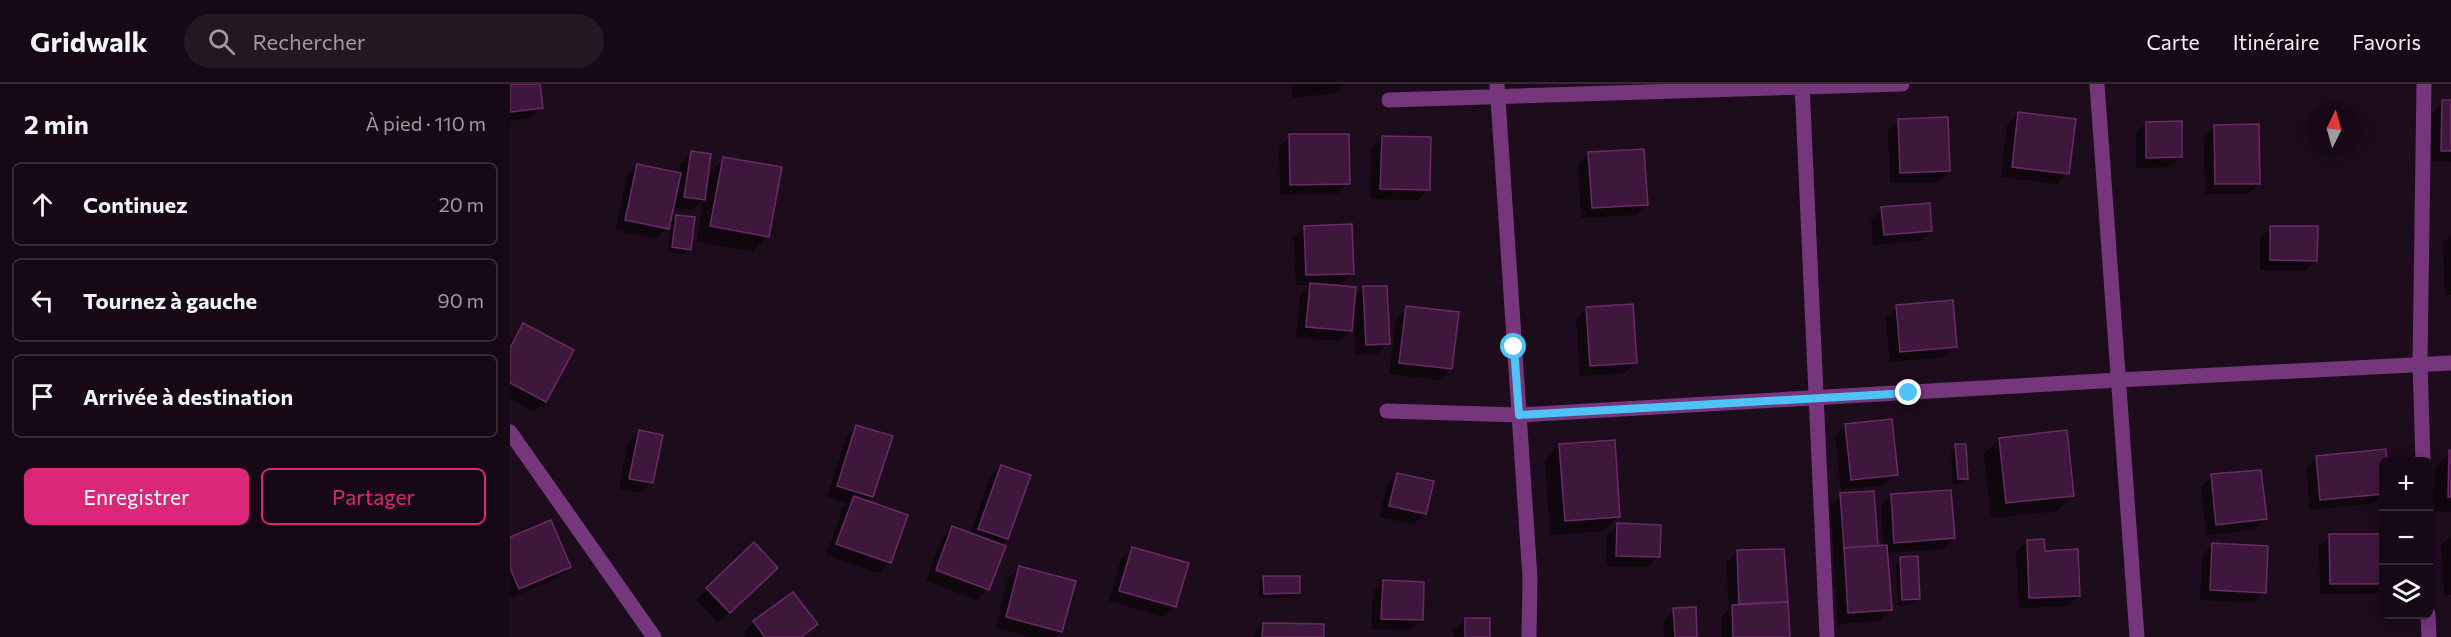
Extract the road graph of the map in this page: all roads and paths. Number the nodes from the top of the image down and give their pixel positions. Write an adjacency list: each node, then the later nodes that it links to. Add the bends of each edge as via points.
1 (1902, 84): 4 (street)
2 (2097, 84): 9 (street)
3 (2424, 84): 7 (street)
4 (1802, 86): 5 (street); 10 (street)
5 (1497, 90): 6 (street); 12 (street)
6 (1389, 100)
7 (2420, 363): 8 (street); 9 (street); 14 (street)
8 (2451, 363)
9 (2118, 380): 10 (street); 19 (street)
10 (1816, 398): 12 (street); 18 (street)
11 (1387, 411): 12 (street)
12 (1519, 415): 17 (street, via 1530,578)
13 (510, 432): 16 (street)
14 (2423, 457)
15 (2428, 619): 20 (street)
16 (654, 637)
17 (1529, 637)
18 (1827, 637)
19 (2137, 637)
20 (2429, 637)

